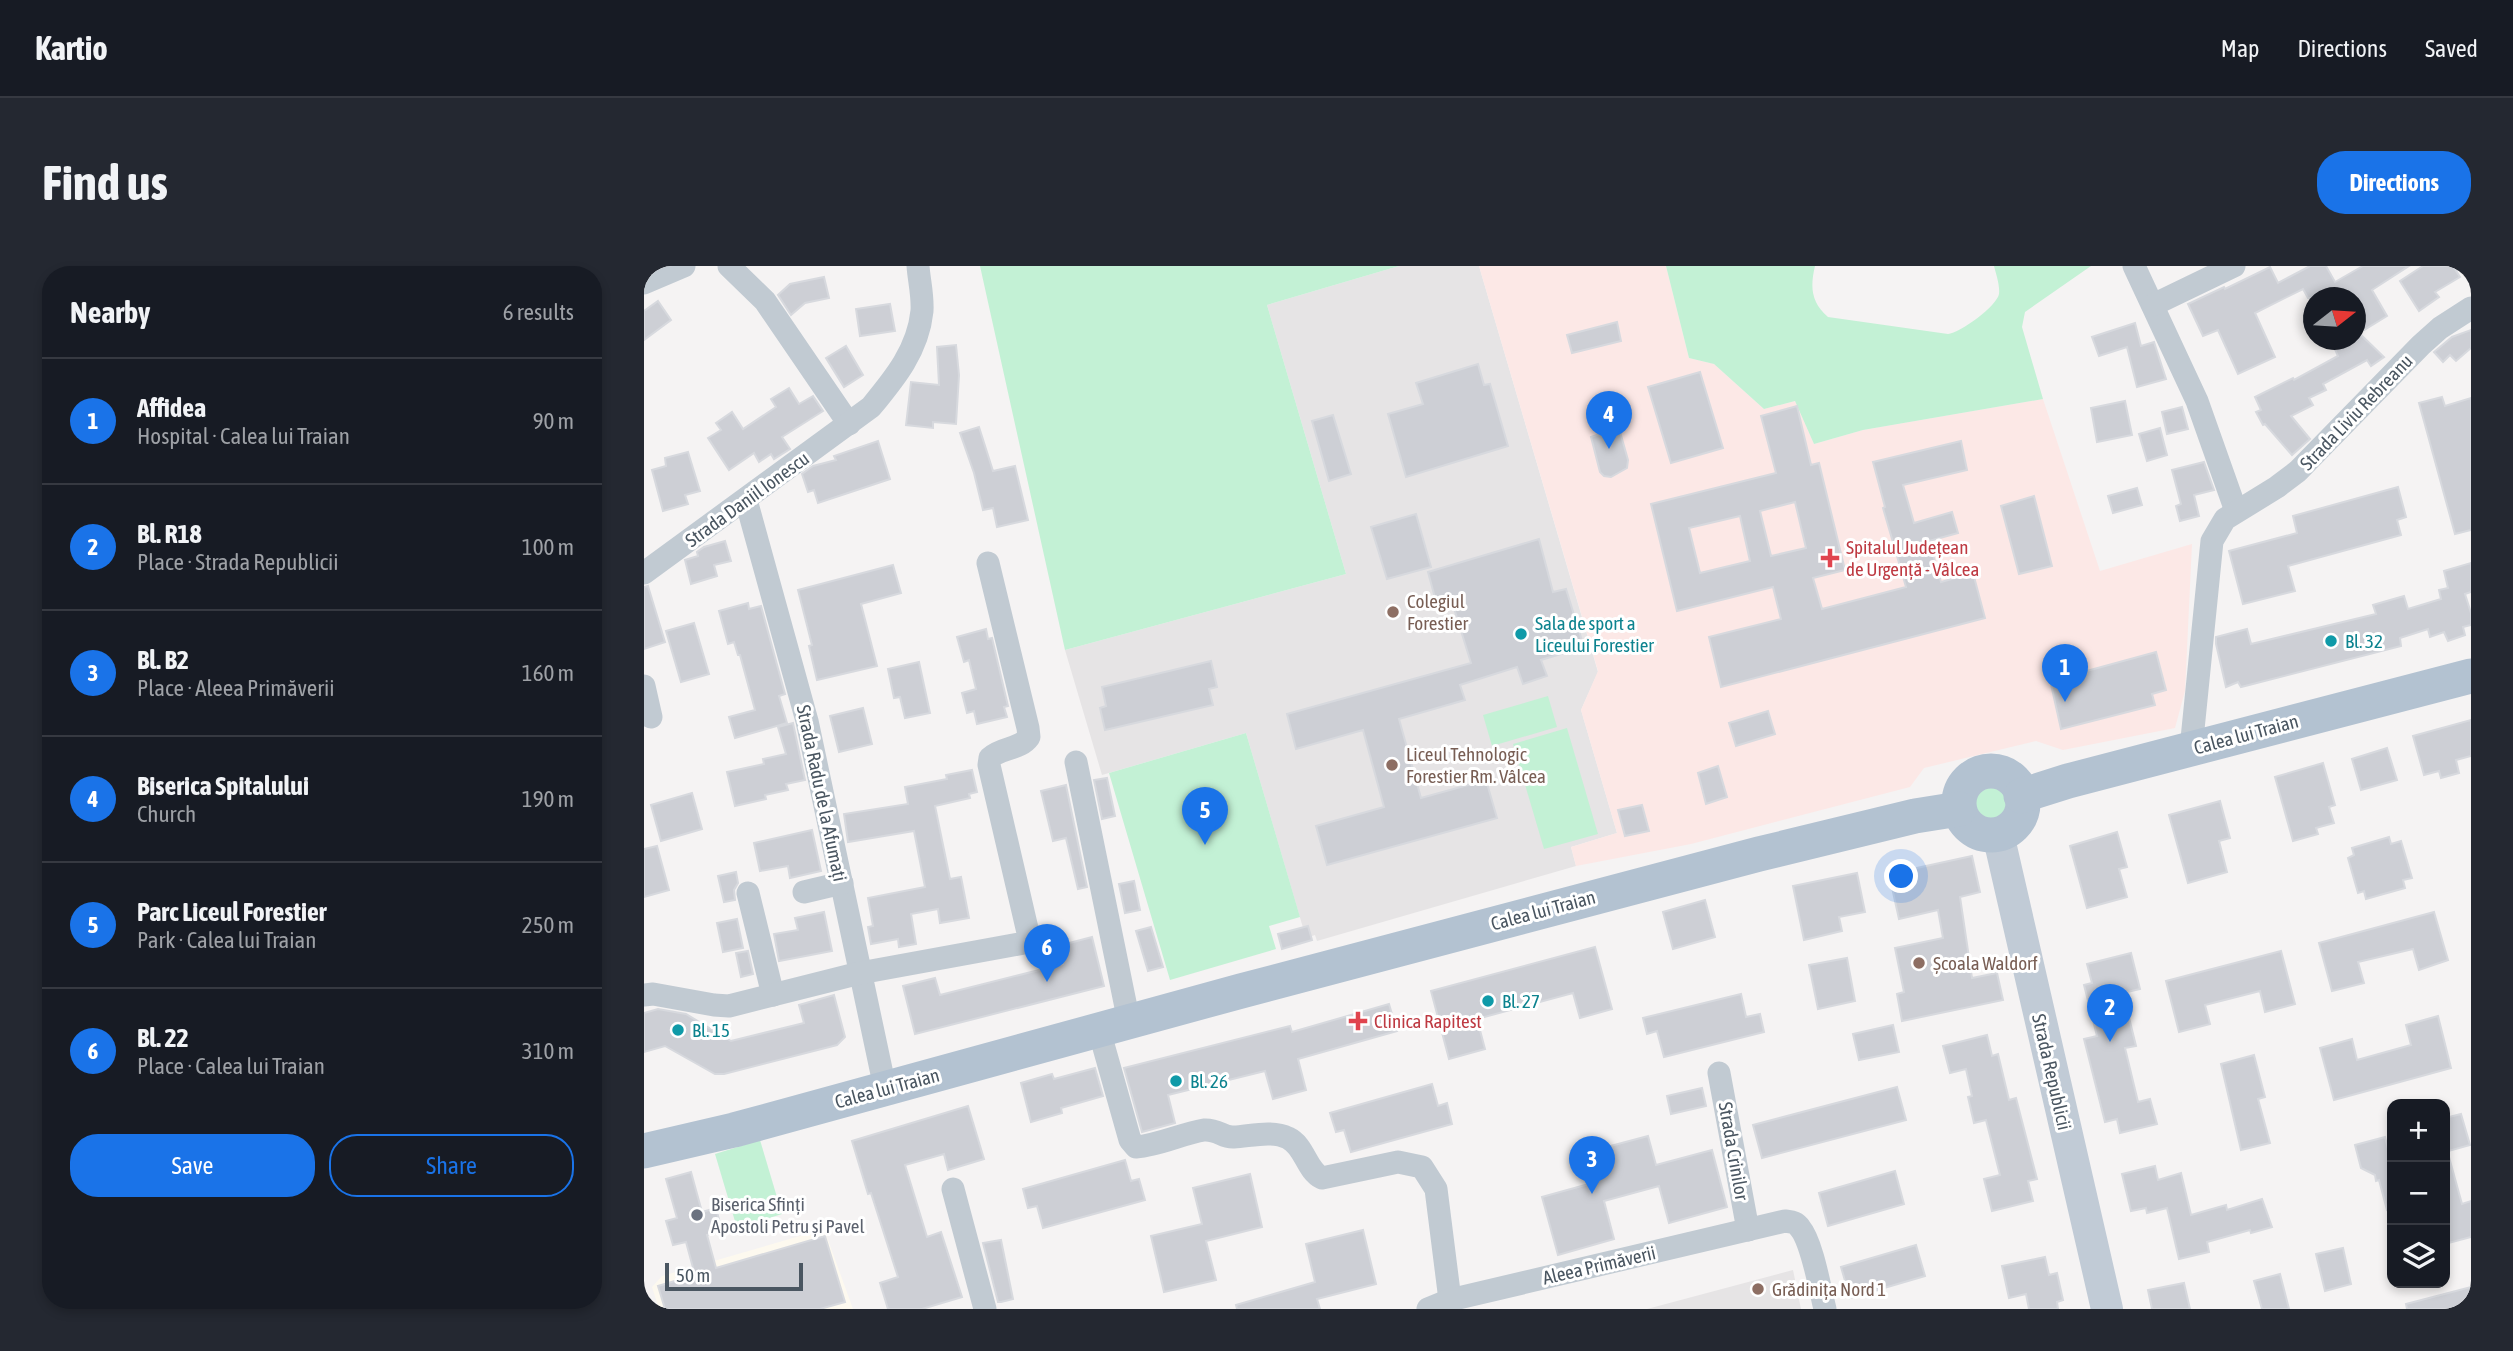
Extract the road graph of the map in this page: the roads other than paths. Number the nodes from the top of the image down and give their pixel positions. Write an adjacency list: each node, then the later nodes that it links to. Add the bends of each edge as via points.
1 (684, 266): 6 (street)
2 (729, 266): 9 (street, via 765,301)
3 (918, 266): 9 (street, Strada Daniil Ionescu, via 922,308 910,354 894,380)
4 (2134, 266): 7 (street)
5 (2234, 266): 7 (street)
6 (644, 283)
7 (2153, 305): 11 (street, via 2212,436)
8 (2471, 308): 11 (street, Strada Liviu Rebreanu, via 2421,345 2298,471)
9 (849, 424): 10 (street, Strada Daniil Ionescu)
10 (746, 500): 13 (street, Strada Daniil Ionescu); 22 (street, Strada Radu de la Afumați, via 807,721)
11 (2236, 511): 17 (street, Strada Liviu Rebreanu, via 2225,519 2213,541)
12 (988, 563): 25 (street, via 1028,727 1025,743 995,752 989,765 1029,937 1024,943)
13 (644, 573)
14 (2471, 676): 17 (main road, Calea lui Traian)
15 (644, 686): 16 (street)
16 (651, 717)
17 (2190, 749): 19 (main road, Calea lui Traian)
18 (1076, 762): 28 (street)
19 (2021, 796): 20 (main road, via 2013,781 1989,771 1969,780 1960,794); 21 (main road, via 2021,814 2012,827)
20 (1959, 809): 21 (main road, via 1969,827); 28 (main road, Calea lui Traian, via 1759,854)
21 (1998, 834): 37 (main road, Strada Republicii)
22 (842, 883): 23 (street); 25 (street, Strada Radu de la Afumați)
23 (804, 892)
24 (748, 893): 27 (street)
25 (860, 974): 27 (street); 30 (street, Strada Radu de la Afumați)
26 (644, 995): 27 (street, via 729,1006)
27 (774, 995)
28 (1114, 1026): 30 (main road, Calea lui Traian); 34 (street, Aleea Primăverii, via 1130,1140 1136,1147 1215,1130 1229,1138 1270,1134 1289,1138 1322,1178 1398,1162 1422,1167 1436,1189)
29 (1719, 1073): 33 (street, Strada Crinilor)
30 (885, 1088): 31 (main road, Calea lui Traian)
31 (644, 1151)
32 (953, 1189): 35 (street)
33 (1748, 1230): 34 (street, Aleea Primăverii); 36 (street, Aleea Primăverii, via 1785,1221 1801,1229)
34 (1439, 1305)
35 (985, 1309)
36 (1825, 1309)
37 (2107, 1309)

